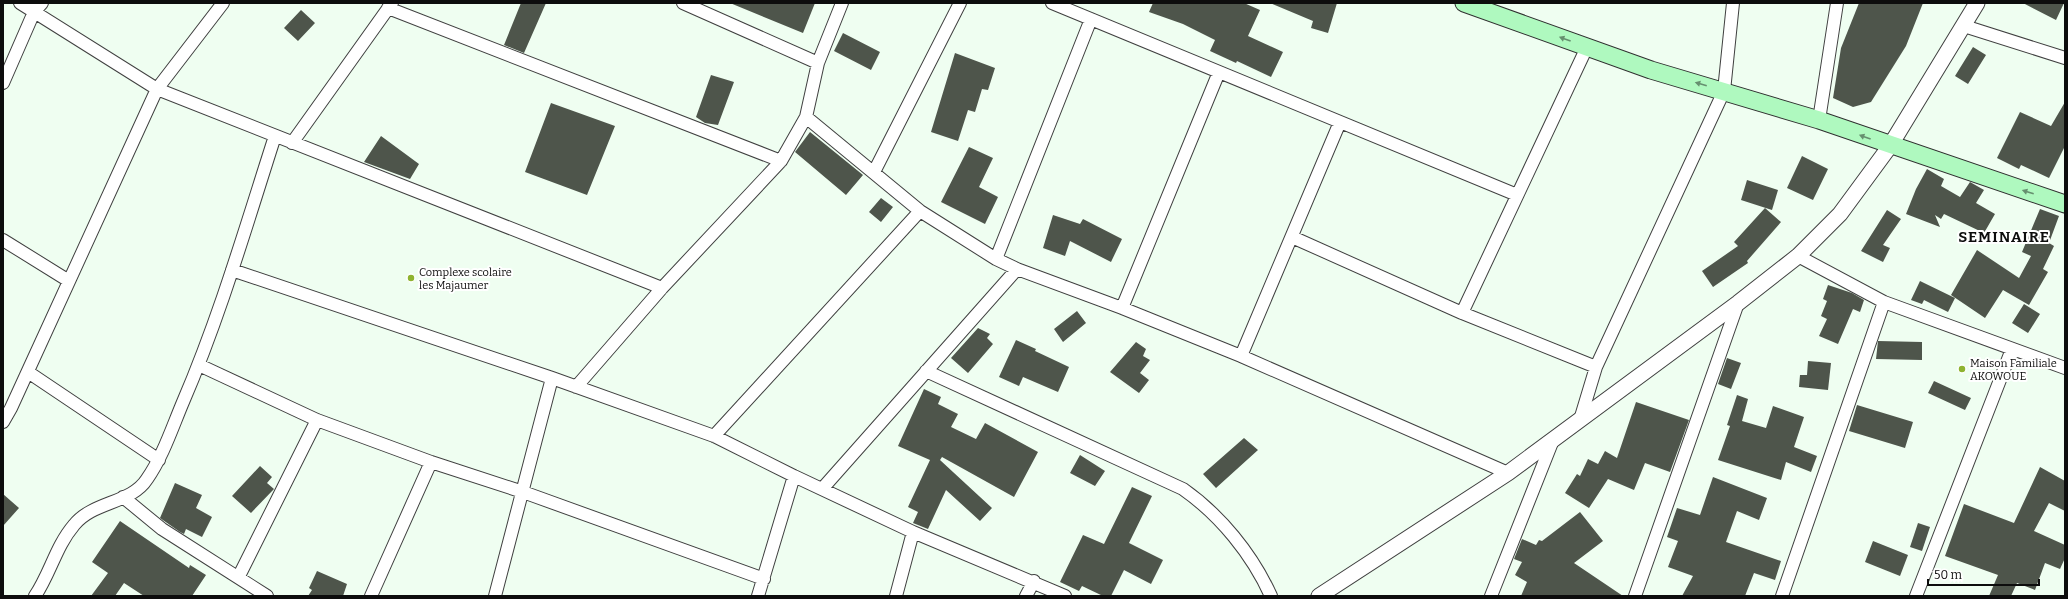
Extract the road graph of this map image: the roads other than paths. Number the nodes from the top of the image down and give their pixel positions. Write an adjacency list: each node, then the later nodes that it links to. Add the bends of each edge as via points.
1 (20, 3): 12 (street)
2 (223, 3): 20 (street)
3 (683, 3): 17 (street)
4 (842, 3): 17 (street)
5 (960, 3): 29 (street)
6 (1052, 3): 13 (street)
7 (1464, 3): 15 (main road, one-way to 7)
8 (1733, 3): 21 (street)
9 (1837, 3): 23 (street)
10 (1977, 3): 14 (street)
11 (390, 5): 26 (street); 28 (street)
12 (38, 7): 19 (street); 20 (street)
13 (1091, 19): 18 (street); 36 (street)
14 (1964, 26): 16 (street); 27 (street)
15 (1587, 47): 21 (main road, one-way to 15, via 1651,70); 30 (street)
16 (2065, 58)
17 (818, 63): 22 (street)
18 (1219, 72): 24 (street); 43 (street)
19 (3, 83)
20 (157, 89): 25 (street); 39 (street)
21 (1724, 91): 23 (main road); 48 (street)
22 (806, 117): 28 (street); 29 (street)
23 (1819, 120): 27 (main road, one-way to 23)
24 (1340, 122): 30 (street); 33 (street)
25 (275, 136): 26 (street); 38 (street)
26 (292, 143): 40 (street)
27 (1890, 146): 31 (main road, one-way to 27); 35 (street, via 1840,214)
28 (781, 161): 40 (street)
29 (874, 172): 32 (street)
30 (1517, 195): 44 (street)
31 (2065, 204)
32 (920, 211): 36 (street); 57 (street)
33 (1292, 237): 44 (street); 46 (street)
34 (3, 240): 39 (street)
35 (1798, 256): 41 (street); 42 (street)
36 (996, 259): 37 (street)
37 (1018, 269): 43 (street); 50 (street)
38 (232, 270): 47 (street); 52 (street)
39 (69, 281): 51 (street)
40 (662, 288): 53 (street)
41 (1884, 302): 45 (street); 82 (street)
42 (1738, 303): 55 (street); 81 (street)
43 (1122, 308): 46 (street)
44 (1462, 313): 48 (street)
45 (2012, 349): 49 (street); 83 (street)
46 (1241, 356): 61 (street)
47 (199, 365): 54 (street); 59 (street)
48 (1596, 367): 55 (street)
49 (2065, 368)
50 (926, 371): 63 (street); 78 (street, via 1183,489 1215,515 1259,572)
51 (28, 372): 56 (street); 59 (street)
52 (552, 378): 53 (street); 64 (street)
53 (576, 387): 57 (street)
54 (317, 420): 60 (street); 67 (street)
55 (1580, 420): 58 (street)
56 (3, 422)
57 (714, 436): 62 (street)
58 (1553, 440): 61 (street); 80 (street)
59 (158, 460): 65 (street, via 147,480 136,491)
60 (431, 462): 64 (street); 72 (street)
61 (1508, 473): 79 (street)
62 (794, 476): 63 (street); 68 (street)
63 (822, 489): 66 (street)
64 (522, 492): 68 (street); 73 (street)
65 (123, 497): 67 (street, via 162,530); 70 (street, via 88,513 74,524 57,552)
66 (913, 532): 69 (street); 75 (street)
67 (239, 576): 71 (street)
68 (764, 579): 74 (street)
69 (1034, 581): 76 (street); 77 (street)
70 (38, 595)
71 (267, 596)
72 (371, 596)
73 (495, 596)
74 (758, 596)
75 (896, 596)
76 (1026, 596)
77 (1065, 596)
78 (1271, 596)
79 (1319, 596)
80 (1491, 596)
81 (1635, 596)
82 (1782, 596)
83 (1916, 596)

